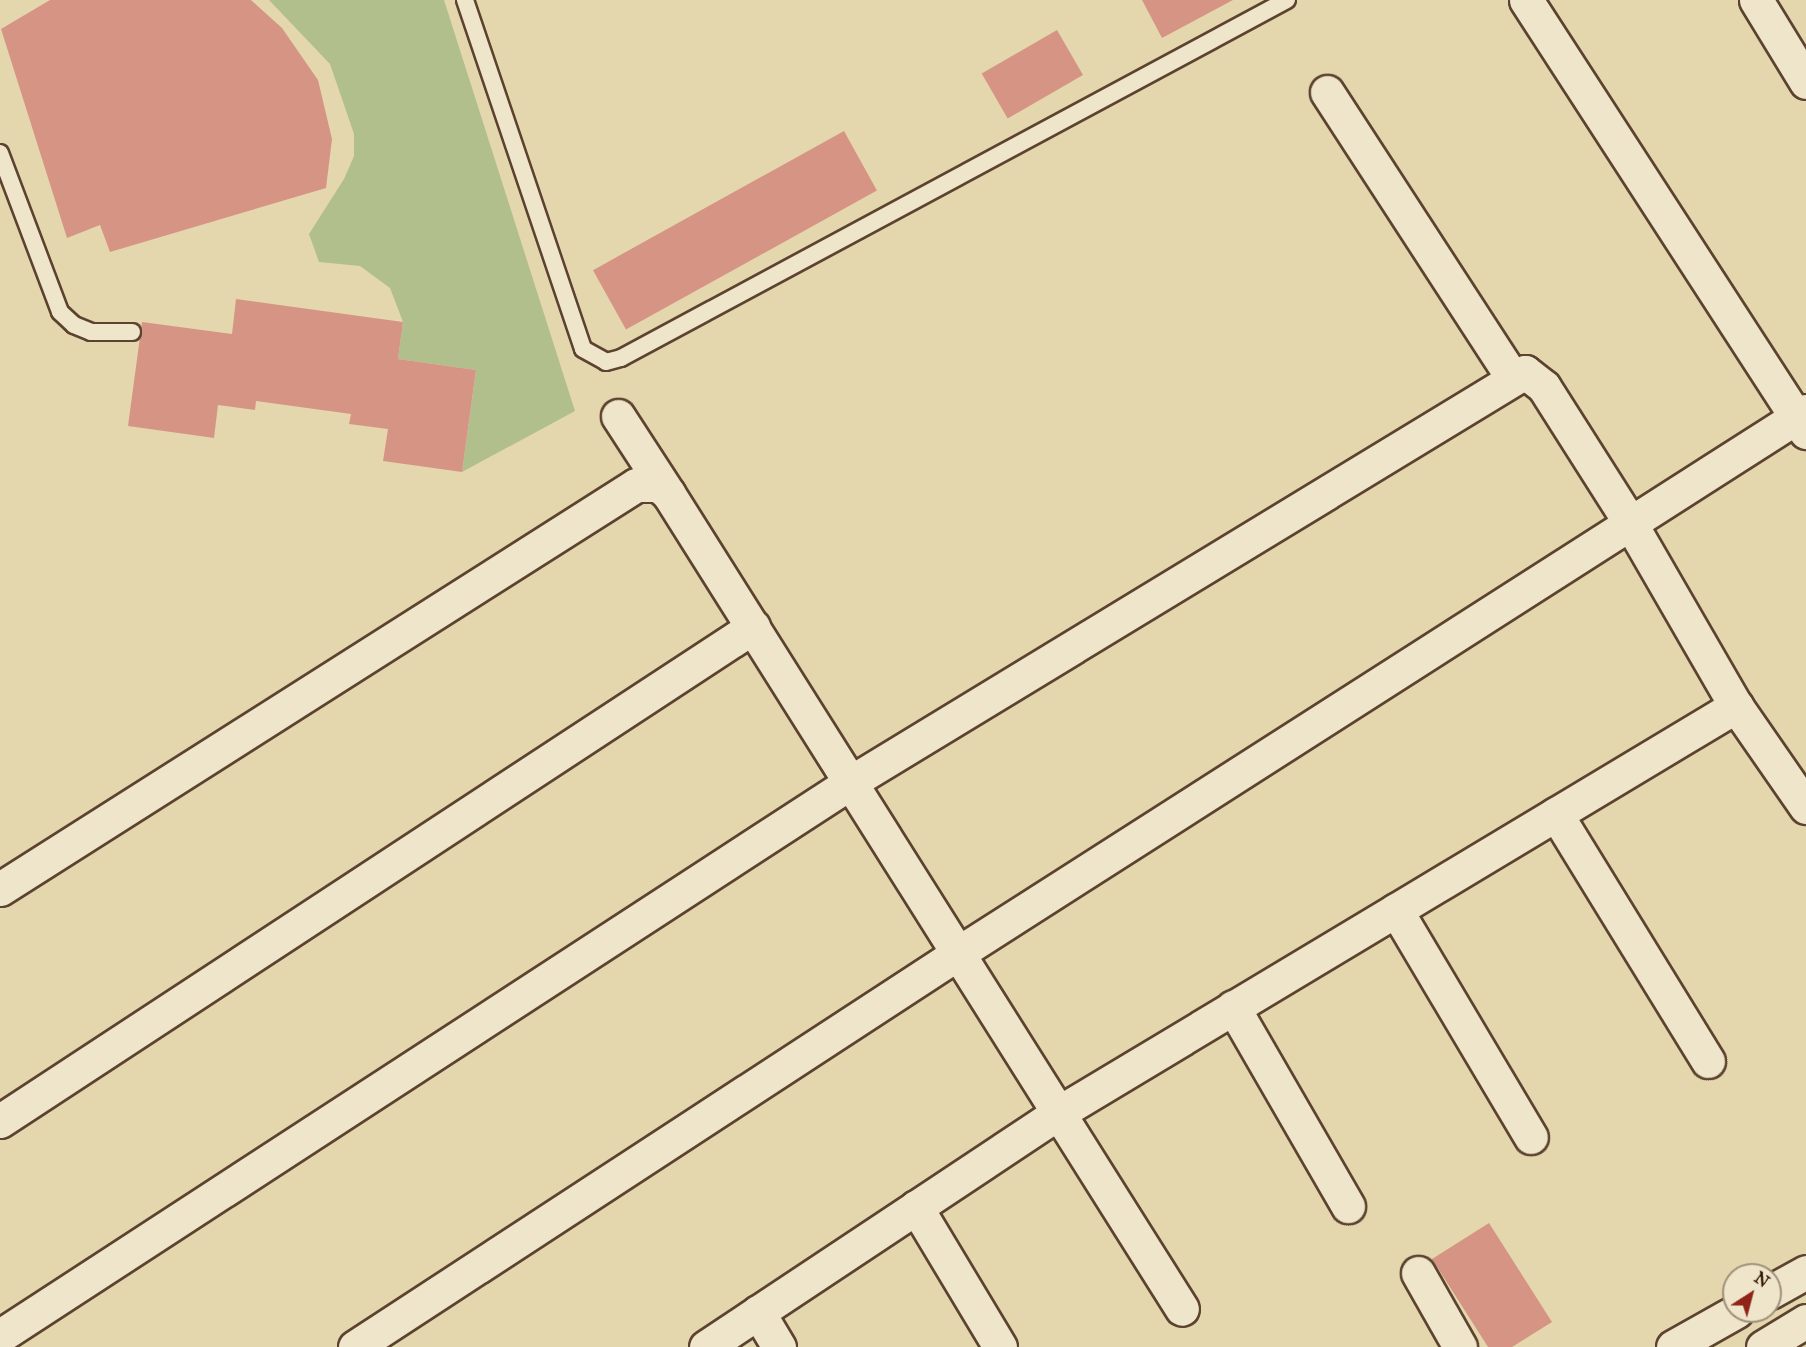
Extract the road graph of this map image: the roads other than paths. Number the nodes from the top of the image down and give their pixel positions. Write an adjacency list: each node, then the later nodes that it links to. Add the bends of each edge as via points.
1 (465, 0): 2 (lane, via 583,349 606,362 621,358)
2 (1287, 0)
3 (1526, 0): 11 (street)
4 (1756, 0): 5 (street)
5 (1806, 82)
6 (1327, 92): 9 (street)
7 (0, 153): 8 (lane, via 60,312 74,325 91,332)
8 (132, 332)
9 (1512, 377): 13 (street, via 1525,372 1536,378); 16 (street)
10 (618, 416): 12 (street)
11 (1803, 420): 13 (street)
12 (668, 493): 14 (street); 19 (street, via 648,482 636,485)
13 (1629, 521): 15 (street); 21 (street)
14 (753, 627): 16 (street); 25 (street)
15 (1736, 706): 17 (street); 18 (street)
16 (851, 782): 21 (street); 36 (street)
17 (1806, 807)
18 (1556, 814): 20 (street); 23 (street)
19 (0, 889)
20 (1396, 910): 22 (street); 26 (street)
21 (960, 952): 24 (street); 37 (street)
22 (1233, 1007): 24 (street); 27 (street)
23 (1708, 1061)
24 (1060, 1112): 28 (street); 32 (street)
25 (0, 1120)
26 (1531, 1137)
27 (1348, 1206)
28 (916, 1207): 33 (street); 40 (street)
29 (1806, 1272): 31 (street)
30 (1418, 1273): 41 (street)
31 (1782, 1285)
32 (1182, 1309)
33 (758, 1312): 38 (street); 39 (street)
34 (1722, 1319): 42 (street)
35 (1806, 1322): 43 (street)
36 (0, 1336)
37 (356, 1347)
38 (706, 1347)
39 (779, 1347)
40 (1000, 1347)
41 (1460, 1347)
42 (1673, 1347)
43 (1763, 1347)

